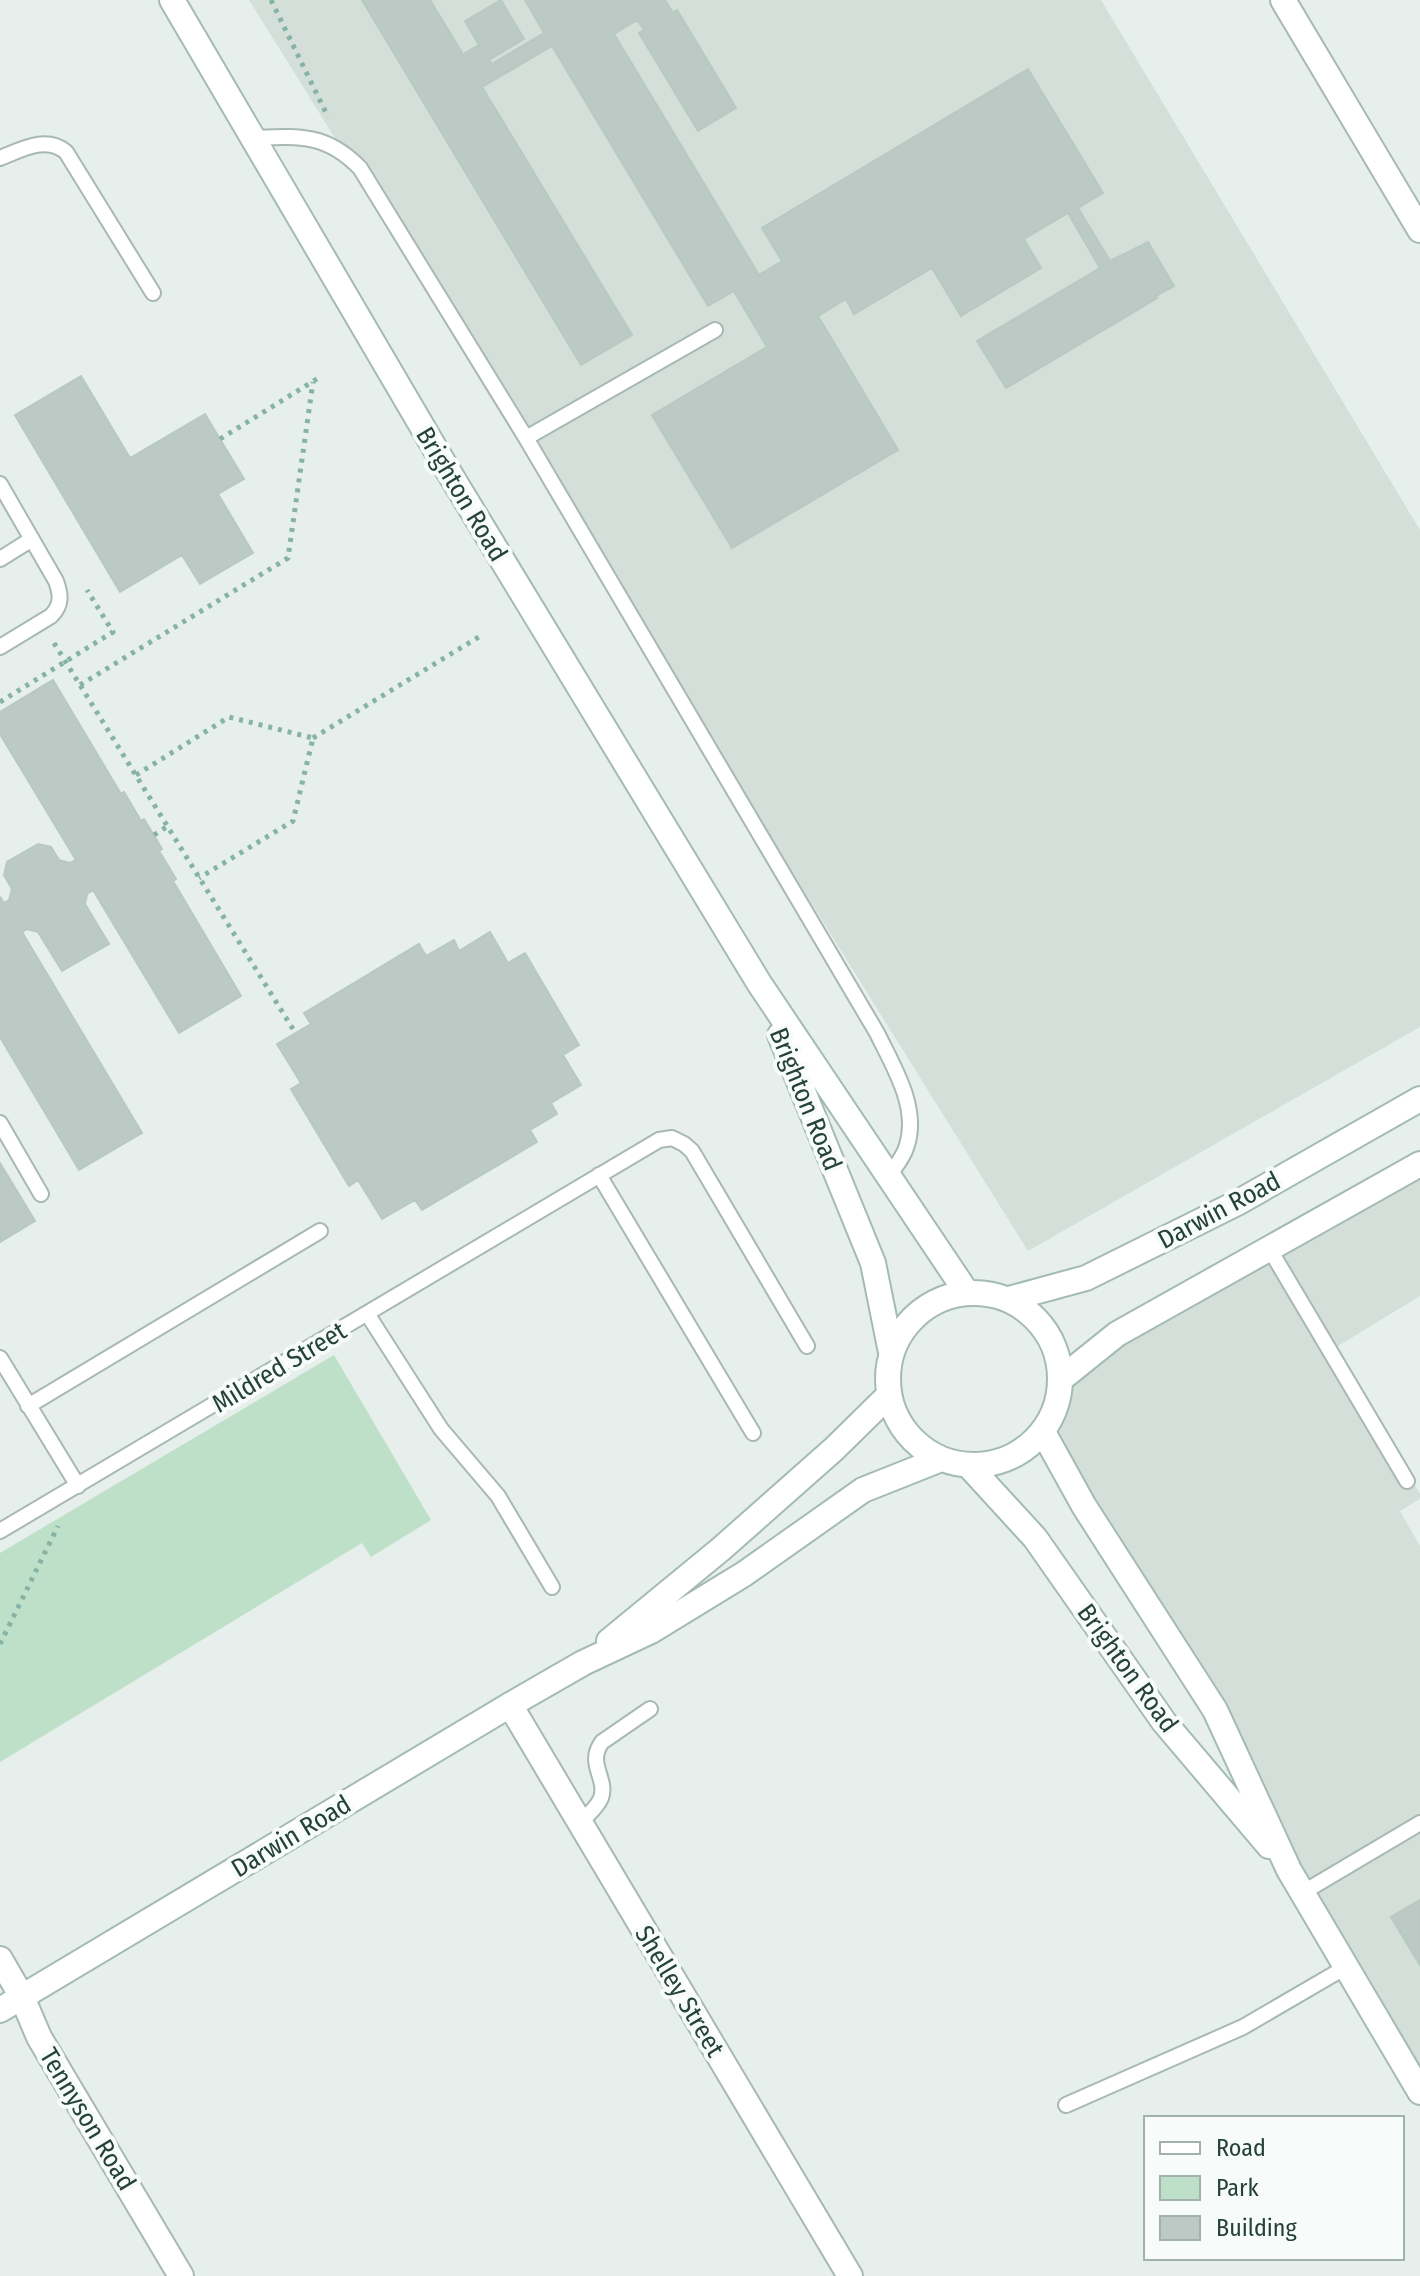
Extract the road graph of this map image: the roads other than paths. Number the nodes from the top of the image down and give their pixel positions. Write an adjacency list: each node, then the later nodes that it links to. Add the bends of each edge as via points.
1 (172, 0): 3 (main road, Brighton Road)
2 (1283, 0): 5 (main road)
3 (253, 138): 8 (lane, via 316,139 360,168); 13 (main road, Brighton Road)
4 (0, 158): 6 (lane, via 37,145 54,144 66,152)
5 (1420, 230)
6 (153, 293)
7 (715, 330): 8 (lane)
8 (526, 438): 18 (lane, via 884,1046 909,1118 908,1144)
9 (0, 484): 10 (lane)
10 (32, 539): 11 (lane); 12 (lane, via 56,581 58,609)
11 (0, 559)
12 (0, 647)
13 (759, 983): 18 (main road, Brighton Road); 26 (main road, Brighton Road, via 873,1263)
14 (1420, 1099): 23 (main road, Darwin Road, via 1237,1203 1086,1278)
15 (0, 1123): 19 (lane)
16 (1420, 1164): 21 (main road)
17 (599, 1175): 24 (lane, Mildred Street); 25 (lane, Mildred Street, via 659,1140 672,1138 689,1147); 32 (lane)
18 (888, 1177): 22 (main road, Brighton Road)
19 (41, 1194)
20 (320, 1231): 30 (lane)
21 (1269, 1248): 28 (main road, via 1117,1334); 35 (lane)
22 (967, 1293): 23 (main road); 26 (main road, via 950,1295 920,1311)
23 (1009, 1299): 28 (main road, via 1047,1332)
24 (368, 1315): 36 (lane, Mildred Street); 38 (lane, via 441,1429 498,1496)
25 (807, 1346)
26 (891, 1352): 29 (main road)
27 (0, 1358): 30 (lane)
28 (1061, 1379): 31 (main road, via 1056,1407)
29 (889, 1395): 33 (main road, via 898,1422 917,1444); 39 (main road, Darwin Road, via 721,1549)
30 (28, 1406): 36 (lane)
31 (1043, 1432): 34 (main road, via 1023,1451 997,1463); 44 (main road, Brighton Road, via 1084,1506 1215,1710)
32 (753, 1433)
33 (941, 1459): 34 (main road); 39 (main road, Darwin Road, via 863,1490 744,1574 651,1631)
34 (969, 1466): 44 (main road, Brighton Road, via 1035,1538 1164,1722)
35 (1407, 1481)
36 (78, 1486): 37 (lane, Mildred Street)
37 (0, 1531)
38 (552, 1587)
39 (583, 1663): 40 (main road, Darwin Road)
40 (510, 1705): 42 (main road, Shelley Street); 48 (main road, Darwin Road)
41 (650, 1709): 42 (lane, via 602,1742 595,1762 602,1793)
42 (580, 1823): 53 (main road, Shelley Street)
43 (1420, 1824): 45 (lane)
44 (1289, 1870): 45 (main road, Brighton Road)
45 (1302, 1893): 47 (main road, Brighton Road)
46 (0, 1959): 48 (main road, Tennyson Road)
47 (1346, 1967): 50 (main road, Brighton Road); 51 (lane, via 1243,2027)
48 (22, 1997): 49 (main road, Darwin Road); 52 (main road, Tennyson Road, via 39,2037)
49 (0, 2010)
50 (1417, 2077)
51 (1066, 2105)
52 (181, 2276)
53 (850, 2276)

